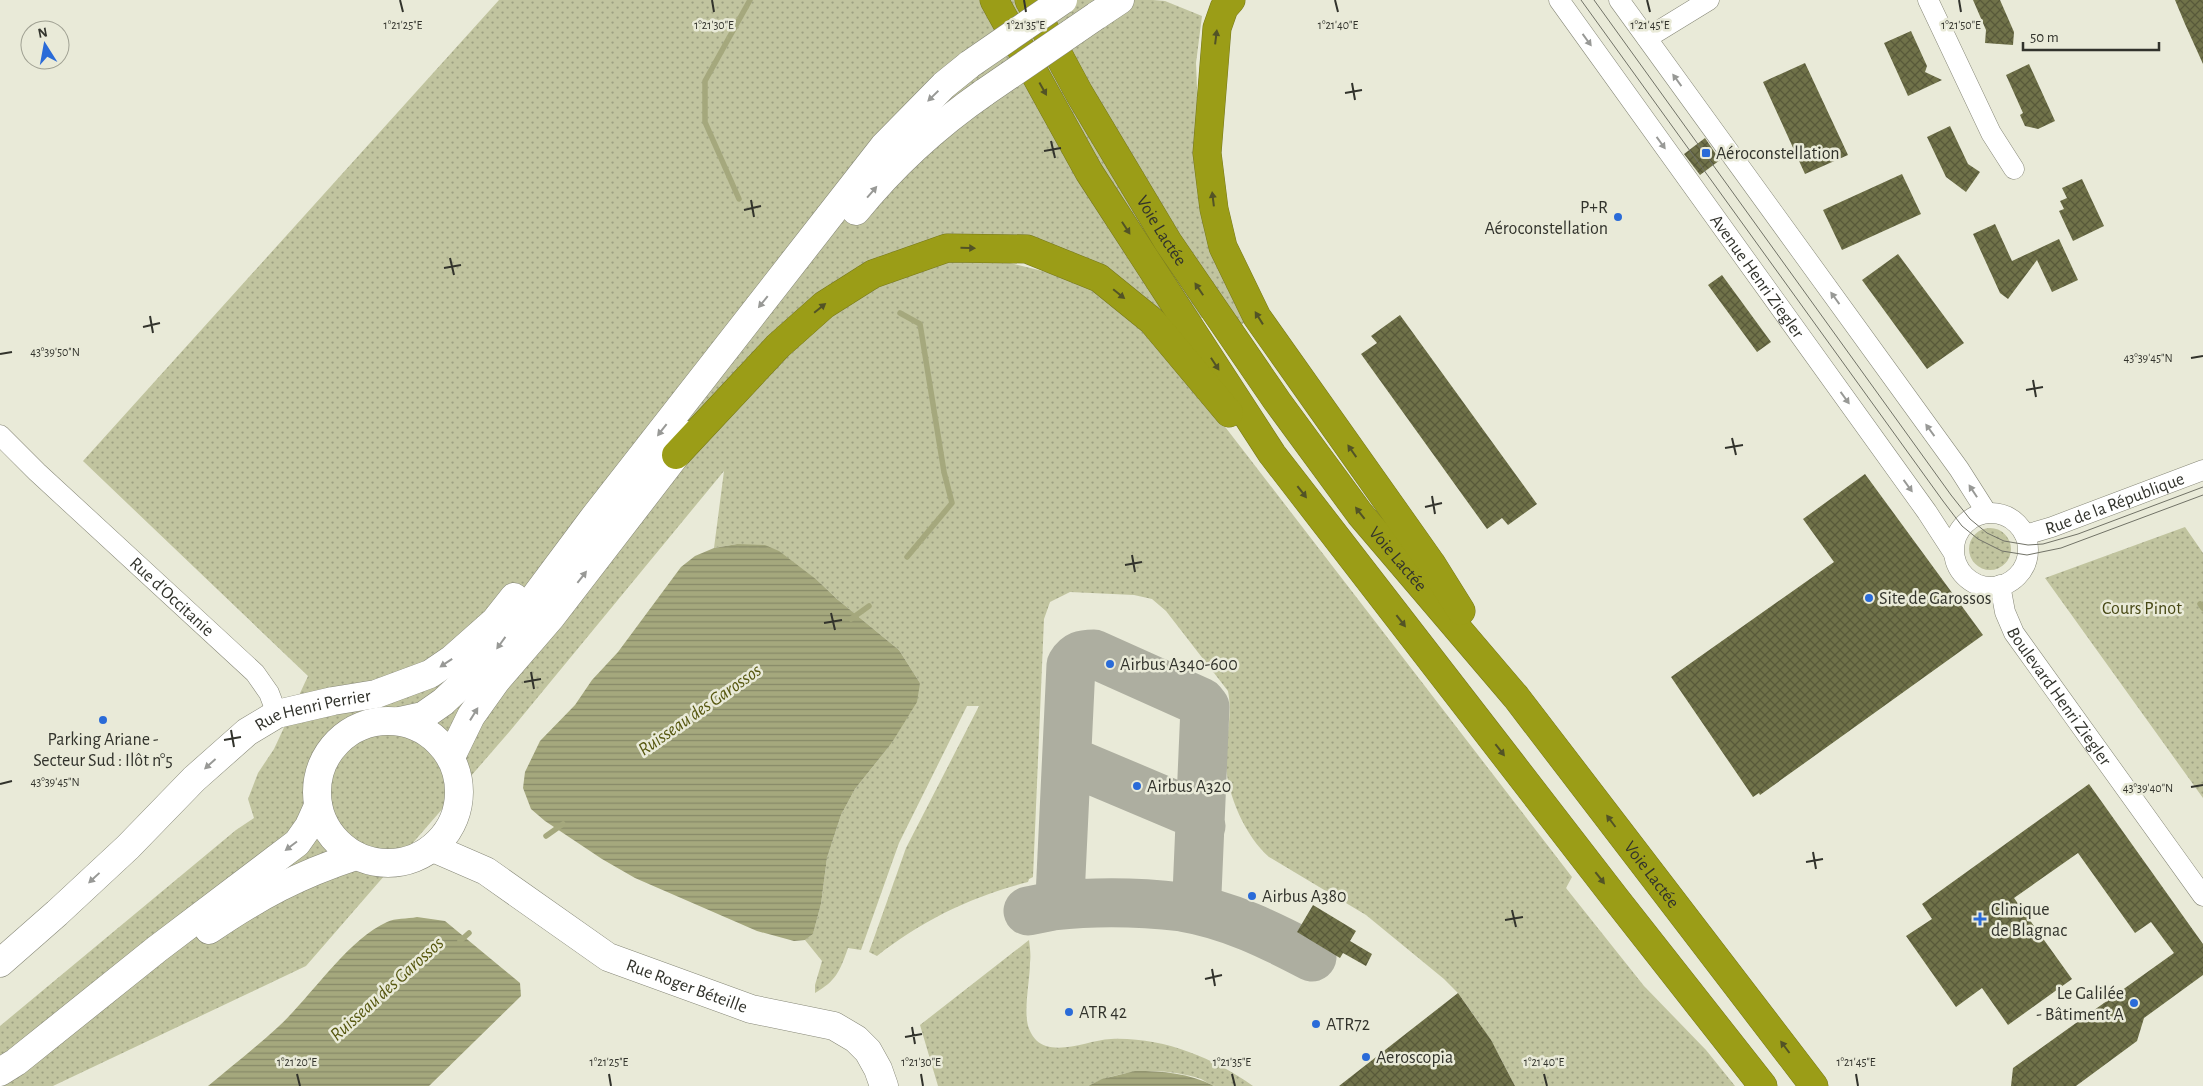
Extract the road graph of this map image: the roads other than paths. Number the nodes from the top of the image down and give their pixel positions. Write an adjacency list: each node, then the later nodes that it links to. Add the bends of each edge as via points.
1 (994, 0): 13 (highway, Voie Lactée, one-way to 13, via 1089,172)
2 (1030, 0): 21 (highway, Voie Lactée, one-way to 2, via 1360,514 1226,330 1163,234 1079,93)
3 (1063, 0): 17 (main road, one-way to 17, bridge, via 944,85 884,146)
4 (1120, 0): 14 (main road, one-way to 4, bridge, via 713,397 870,194 924,138 950,116)
5 (1231, 0): 21 (highway, one-way to 5, via 1431,562 1257,317 1222,247 1207,153 1217,28 1224,8)
6 (1559, 0): 19 (street, Avenue Henri Ziegler, one-way to 19)
7 (1619, 0): 10 (street)
8 (1709, 0): 10 (street)
9 (1928, 0): 11 (street, via 1991,133)
10 (1647, 38): 16 (street, one-way to 10)
11 (2014, 169)
12 (0, 435): 22 (street, Rue d'Occitanie, via 255,673 269,693)
13 (1272, 454): 14 (highway, one-way to 13, via 778,346 824,305 873,274 947,248 1027,249 1099,278 1152,321 1237,422); 35 (highway, Voie Lactée, one-way to 35)
14 (676, 455): 24 (main road, one-way to 14, via 472,716 496,681 552,616)
15 (2203, 470): 18 (street, Rue de la République)
16 (1987, 512): 18 (street, via 2011,518); 19 (street, via 1962,526)
17 (592, 520): 22 (main road, Rue Henri Perrier, one-way to 22, via 576,526 495,621 430,674 376,694 333,700); 23 (main road, one-way to 23, via 487,661 430,712)
18 (2025, 535): 20 (street, via 2028,549 2023,569 2015,578)
19 (1953, 552): 20 (street, via 1962,573 1970,580 1991,587)
20 (2000, 585): 30 (street, Boulevard Henri Ziegler, via 2005,612 2014,633)
21 (1516, 696): 36 (highway, Voie Lactée, one-way to 21)
22 (277, 714): 31 (main road, Rue Henri Perrier, one-way to 31, via 246,732 114,860)
23 (400, 721): 24 (main road, via 420,728 438,740); 25 (main road, via 376,721 354,729 336,743 323,762 316,784)
24 (451, 757): 26 (main road, via 459,778 460,800)
25 (318, 806): 28 (main road, via 334,838); 32 (main road, one-way to 32, via 296,843 157,949)
26 (454, 821): 27 (main road); 29 (main road, Rue Roger Béteille)
27 (433, 848): 28 (main road, via 409,860 382,863); 29 (main road, Rue Roger Béteille)
28 (356, 856): 32 (main road, via 303,875 269,892)
29 (486, 871): 34 (main road, Rue Roger Béteille, via 608,957 751,1009 834,1026 856,1039 868,1051)
30 (2203, 896)
31 (0, 963)
32 (81, 1012): 33 (main road)
33 (0, 1072)
34 (884, 1086)
35 (1763, 1086)
36 (1814, 1086)

